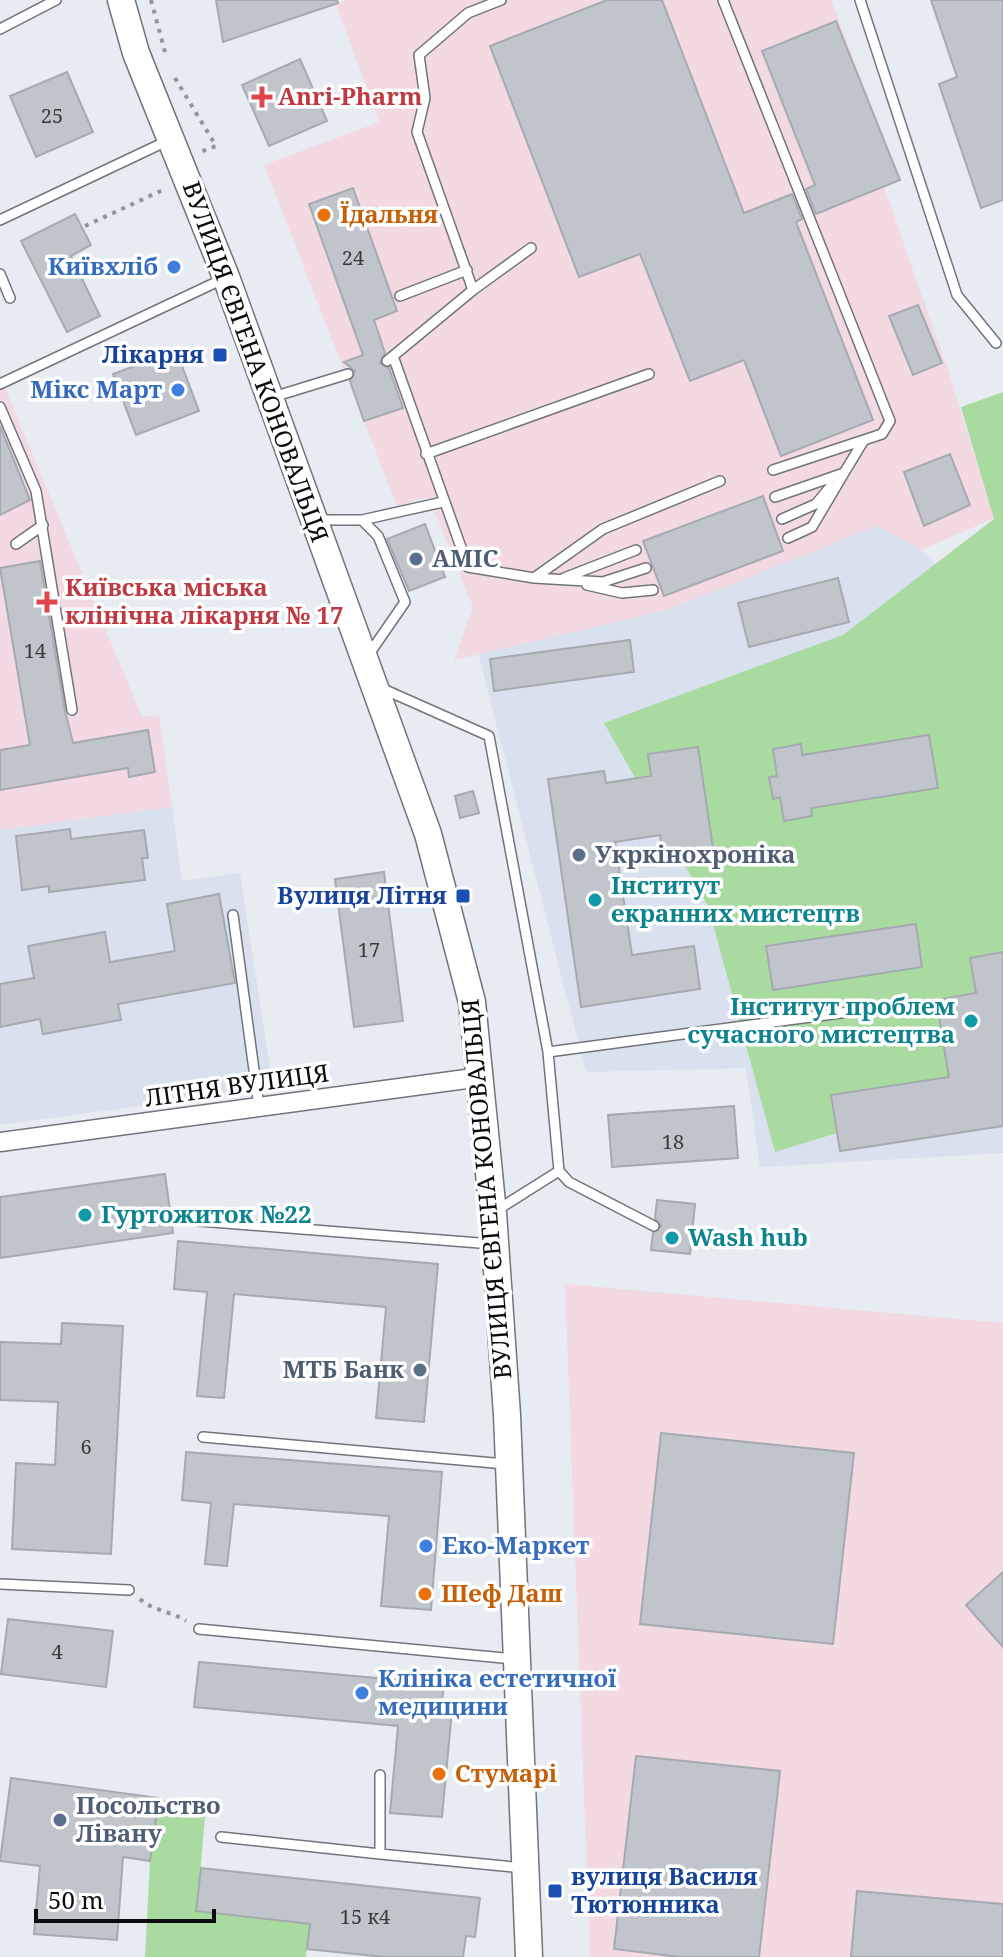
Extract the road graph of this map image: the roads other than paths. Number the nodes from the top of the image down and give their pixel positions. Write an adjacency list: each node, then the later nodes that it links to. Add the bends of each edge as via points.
1 (56, 0): 6 (lane)
2 (121, 0): 7 (main road, ВУЛИЦЯ ЄВГЕНА КОНОВАЛЬЦЯ)
3 (501, 0): 10 (lane, via 468,13 419,55 425,98 417,132)
4 (723, 0): 22 (lane, via 890,421 882,434)
5 (860, 0): 16 (lane, via 957,295)
6 (0, 29)
7 (171, 139): 8 (lane); 12 (main road, ВУЛИЦЯ ЄВГЕНА КОНОВАЛЬЦЯ)
8 (0, 220)
9 (531, 248): 13 (lane)
10 (467, 270): 13 (lane); 14 (lane)
11 (0, 274): 15 (lane)
12 (226, 277): 19 (lane); 20 (main road, ВУЛИЦЯ ЄВГЕНА КОНОВАЛЬЦЯ)
13 (473, 290): 23 (lane, via 390,360)
14 (400, 296)
15 (10, 298)
16 (996, 343)
17 (348, 374): 20 (lane)
18 (649, 374): 23 (lane)
19 (0, 384)
20 (270, 398): 30 (main road, ВУЛИЦЯ ЄВГЕНА КОНОВАЛЬЦЯ)
21 (0, 407): 32 (lane, via 36,491)
22 (864, 440): 24 (lane); 25 (lane)
23 (426, 454): 28 (lane)
24 (773, 470)
25 (844, 473): 27 (lane); 29 (lane, via 816,504); 33 (lane, via 812,527)
26 (720, 481): 37 (lane, via 603,529)
27 (775, 497)
28 (443, 502): 31 (lane); 37 (lane, via 468,567)
29 (782, 519)
30 (314, 520): 31 (lane); 40 (main road, ВУЛИЦЯ ЄВГЕНА КОНОВАЛЬЦЯ)
31 (362, 520): 40 (lane, via 378,536 405,602)
32 (43, 525): 34 (lane); 41 (lane)
33 (788, 538)
34 (16, 544)
35 (636, 550): 38 (lane)
36 (646, 568): 38 (lane, via 603,582)
37 (534, 578): 38 (lane)
38 (560, 579): 39 (lane, via 622,593)
39 (653, 590)
40 (369, 673): 44 (lane, via 489,736); 45 (main road, ВУЛИЦЯ ЄВГЕНА КОНОВАЛЬЦЯ, via 449,905 472,1002)
41 (72, 710)
42 (233, 915): 46 (lane)
43 (909, 1004): 44 (lane)
44 (548, 1052): 48 (lane)
45 (481, 1077): 46 (street, ЛІТНЯ ВУЛИЦЯ); 49 (main road, ВУЛИЦЯ ЄВГЕНА КОНОВАЛЬЦЯ)
46 (259, 1107): 47 (street, ЛІТНЯ ВУЛИЦЯ)
47 (0, 1142)
48 (559, 1171): 49 (lane); 51 (lane, via 569,1182)
49 (493, 1213): 52 (main road, ВУЛИЦЯ ЄВГЕНА КОНОВАЛЬЦЯ)
50 (199, 1221): 52 (lane)
51 (654, 1226)
52 (495, 1244): 54 (main road, ВУЛИЦЯ ЄВГЕНА КОНОВАЛЬЦЯ)
53 (203, 1437): 54 (lane)
54 (509, 1464): 58 (main road, ВУЛИЦЯ ЄВГЕНА КОНОВАЛЬЦЯ)
55 (0, 1584): 56 (lane)
56 (129, 1590)
57 (199, 1629): 58 (lane)
58 (518, 1659): 62 (main road, ВУЛИЦЯ ЄВГЕНА КОНОВАЛЬЦЯ)
59 (380, 1775): 61 (lane)
60 (221, 1837): 61 (lane)
61 (380, 1854): 62 (lane)
62 (528, 1868): 63 (main road, ВУЛИЦЯ ЄВГЕНА КОНОВАЛЬЦЯ)
63 (529, 1957)

